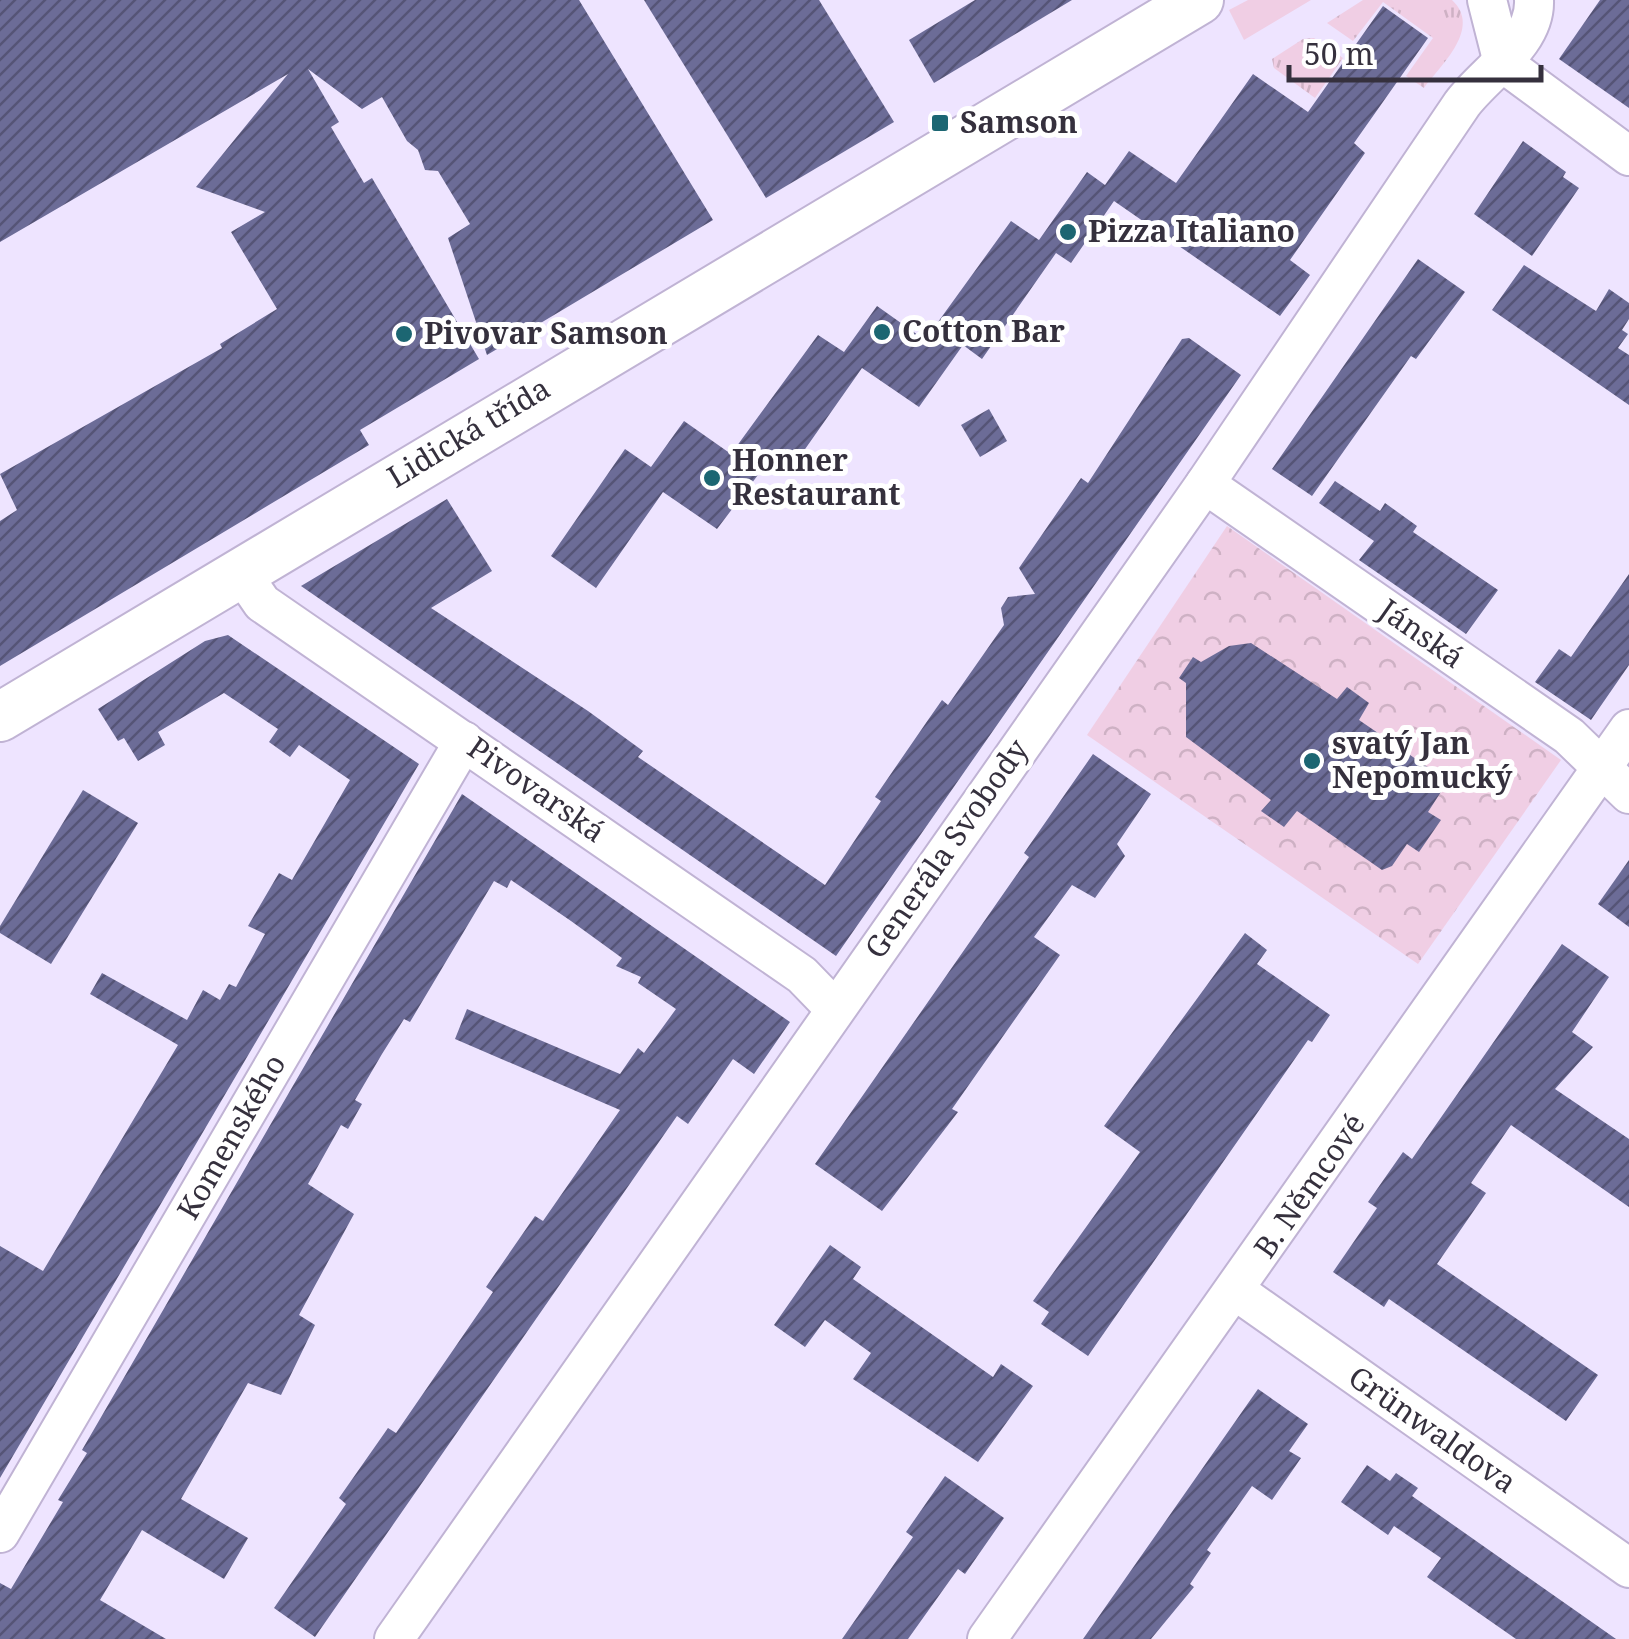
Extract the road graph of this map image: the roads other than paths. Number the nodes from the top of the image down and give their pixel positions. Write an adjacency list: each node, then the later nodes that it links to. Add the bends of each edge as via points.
1 (1199, 0): 7 (street, Lidická třída)
2 (1486, 0): 4 (street)
3 (1534, 0): 4 (street, Generála Svobody, via 1534,15)
4 (1504, 63): 5 (street); 6 (street, Generála Svobody, via 1476,84)
5 (1629, 156)
6 (1205, 484): 11 (street, Jánská, via 1569,736); 13 (street, Generála Svobody)
7 (240, 571): 8 (street, Lidická třída); 10 (street, Pivovarská, via 262,602)
8 (0, 717)
9 (1629, 729): 11 (street, B. Němcové)
10 (464, 740): 13 (street, Pivovarská, via 802,975); 15 (street, Komenského)
11 (1602, 767): 12 (street, Jánská); 14 (street, B. Němcové)
12 (1629, 794)
13 (834, 1008): 17 (street, Generála Svobody)
14 (1236, 1290): 16 (street, Grünwaldova); 18 (street, B. Němcové)
15 (0, 1532)
16 (1629, 1568)
17 (394, 1639)
18 (988, 1639)

